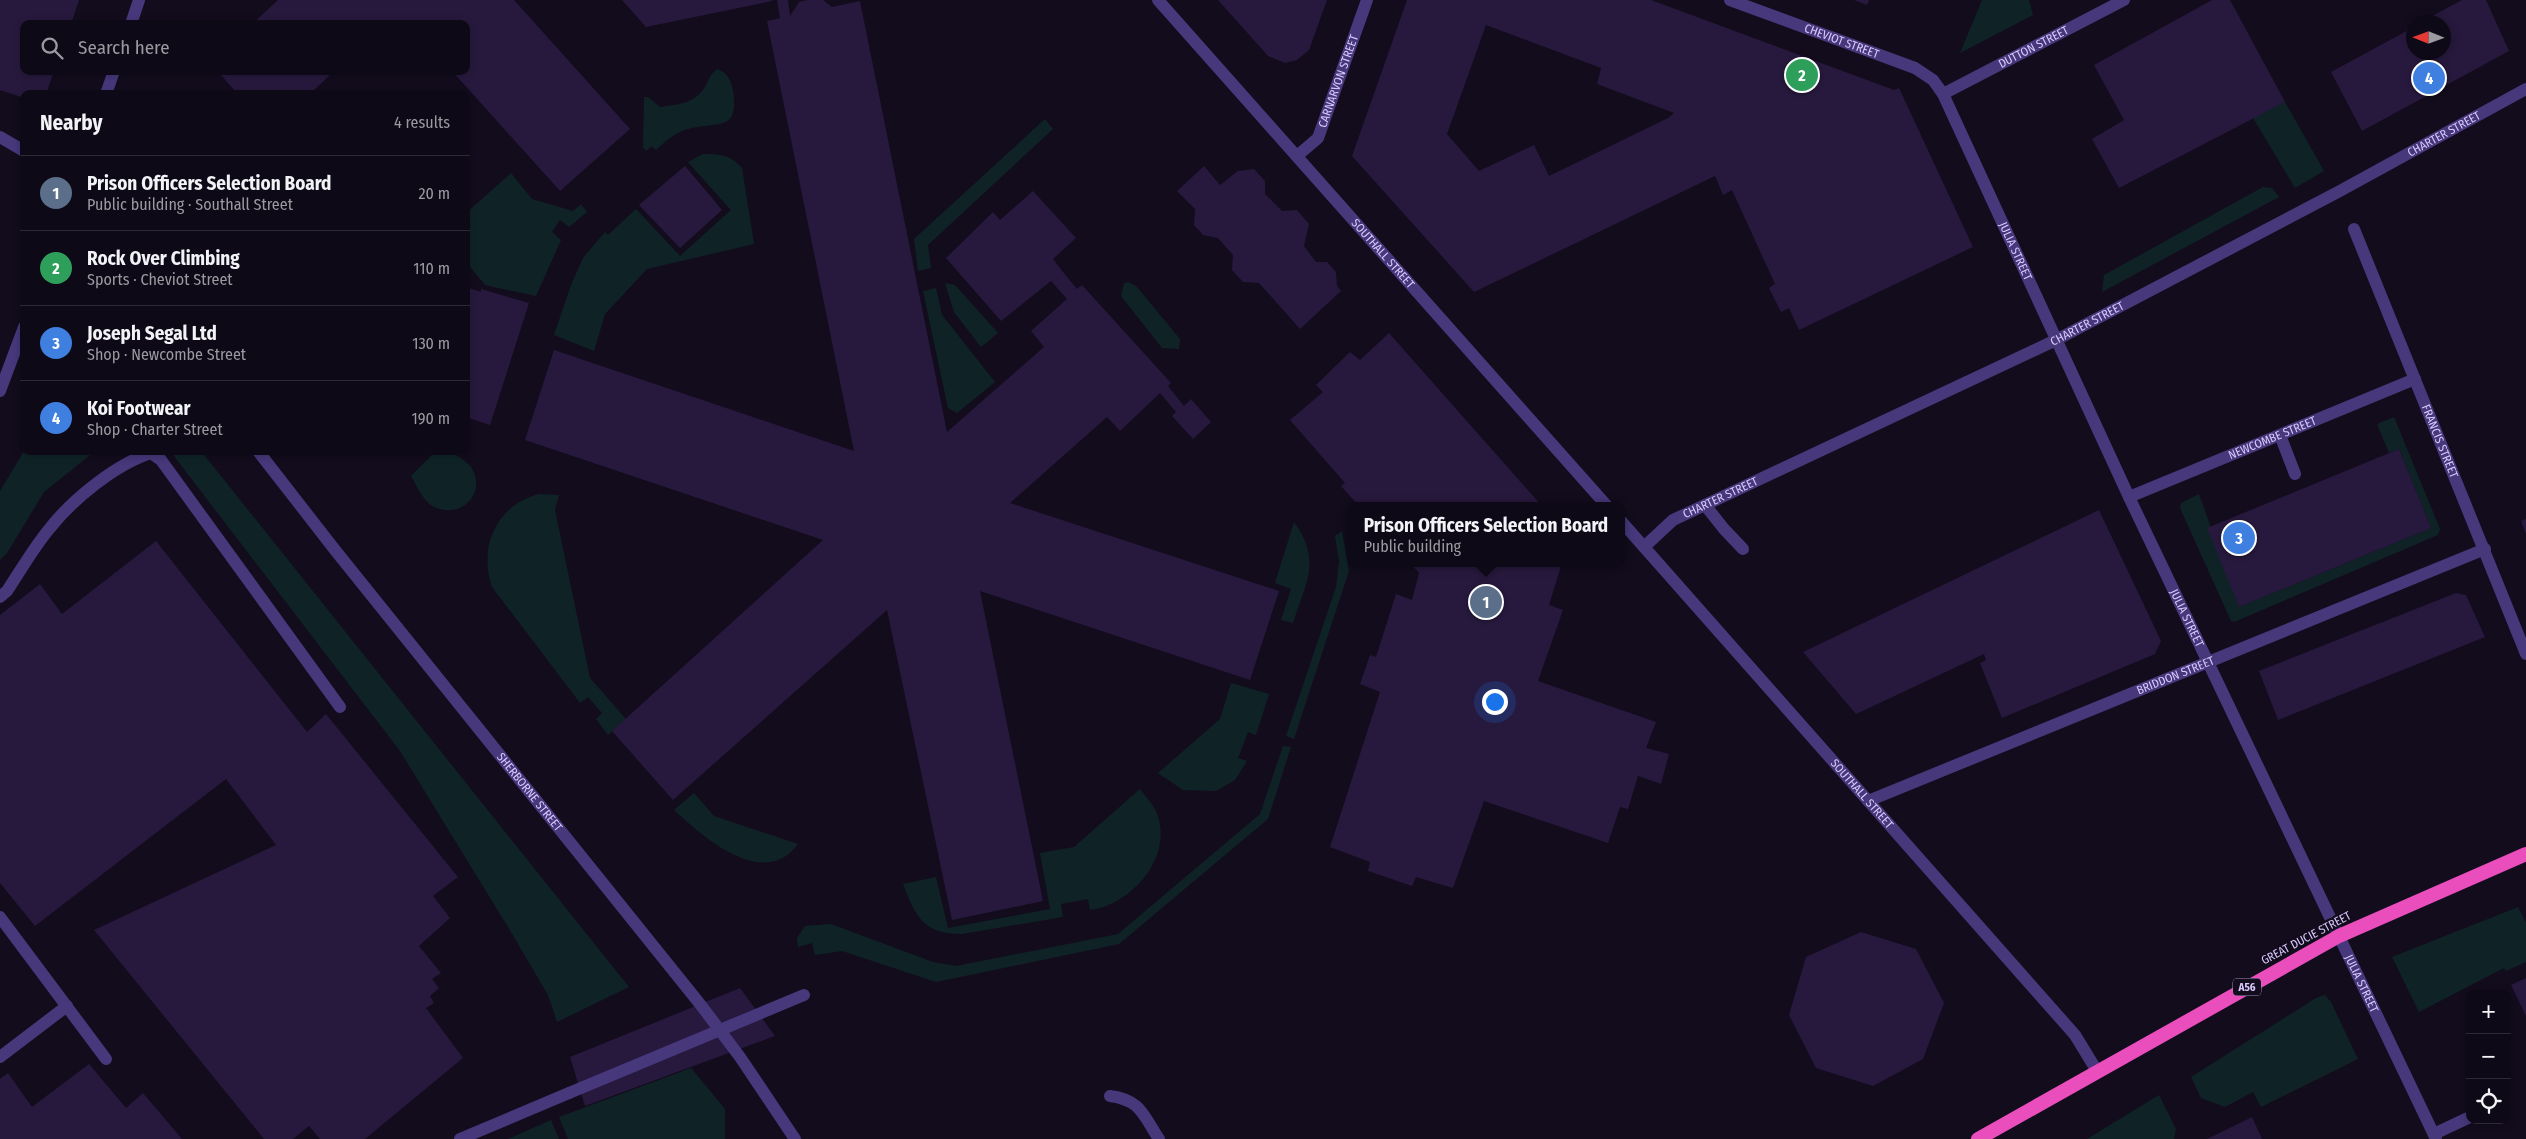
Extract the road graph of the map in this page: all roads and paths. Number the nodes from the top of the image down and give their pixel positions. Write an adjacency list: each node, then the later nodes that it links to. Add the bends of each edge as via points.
1 (139, 0): 6 (street)
2 (1158, 0): 13 (street, SOUTHALL STREET)
3 (1367, 0): 13 (street, CARNARVON STREET, via 1318,138)
4 (1730, 0): 10 (street, CHEVIOT STREET, via 1915,68 1933,80)
5 (2124, 0): 10 (street, DUTTON STREET)
6 (132, 20)
7 (113, 75): 9 (street)
8 (2526, 89): 16 (street, CHARTER STREET)
9 (107, 90)
10 (1943, 94): 16 (street, JULIA STREET)
11 (0, 137): 12 (street)
12 (20, 149)
13 (1297, 156): 25 (street, SOUTHALL STREET)
14 (2354, 229): 17 (street, FRANCIS STREET)
15 (20, 338): 18 (street)
16 (2056, 340): 24 (street, JULIA STREET); 26 (street, CHARTER STREET)
17 (2414, 379): 19 (street, NEWCOMBE STREET); 30 (street, FRANCIS STREET)
18 (0, 392)
19 (2280, 435): 23 (street); 24 (street, NEWCOMBE STREET)
20 (144, 455): 31 (street, via 134,458 87,491 51,527)
21 (154, 455): 34 (street, via 161,460)
22 (261, 455): 48 (street, SHERBORNE STREET, via 700,1004)
23 (2295, 474)
24 (2129, 498): 33 (street, JULIA STREET)
25 (1603, 502)
26 (1705, 505): 28 (street, CHARTER STREET, via 1673,520); 29 (street)
27 (1625, 526): 28 (street, SOUTHALL STREET)
28 (1644, 547): 35 (street, SOUTHALL STREET)
29 (1743, 549)
30 (2485, 549): 32 (street, FRANCIS STREET); 33 (street, BRIDDON STREET)
31 (0, 597)
32 (2526, 654)
33 (2209, 662): 35 (street, BRIDDON STREET); 38 (street, JULIA STREET)
34 (340, 707)
35 (1868, 801): 43 (street, SOUTHALL STREET, via 2074,1035)
36 (2526, 854): 38 (highway, GREAT DUCIE STREET / A56)
37 (0, 917): 40 (street)
38 (2339, 936): 43 (highway, GREAT DUCIE STREET / A56); 46 (street, JULIA STREET)
39 (804, 995): 47 (street, bridge)
40 (67, 1006): 41 (street); 42 (street)
41 (0, 1057)
42 (106, 1059)
43 (2097, 1071): 50 (highway, GREAT DUCIE STREET / A56)
44 (1110, 1096): 49 (street, via 1128,1099 1139,1109)
45 (2466, 1119): 46 (street)
46 (2435, 1137)
47 (460, 1139)
48 (795, 1139)
49 (1159, 1139)
50 (1978, 1139)

